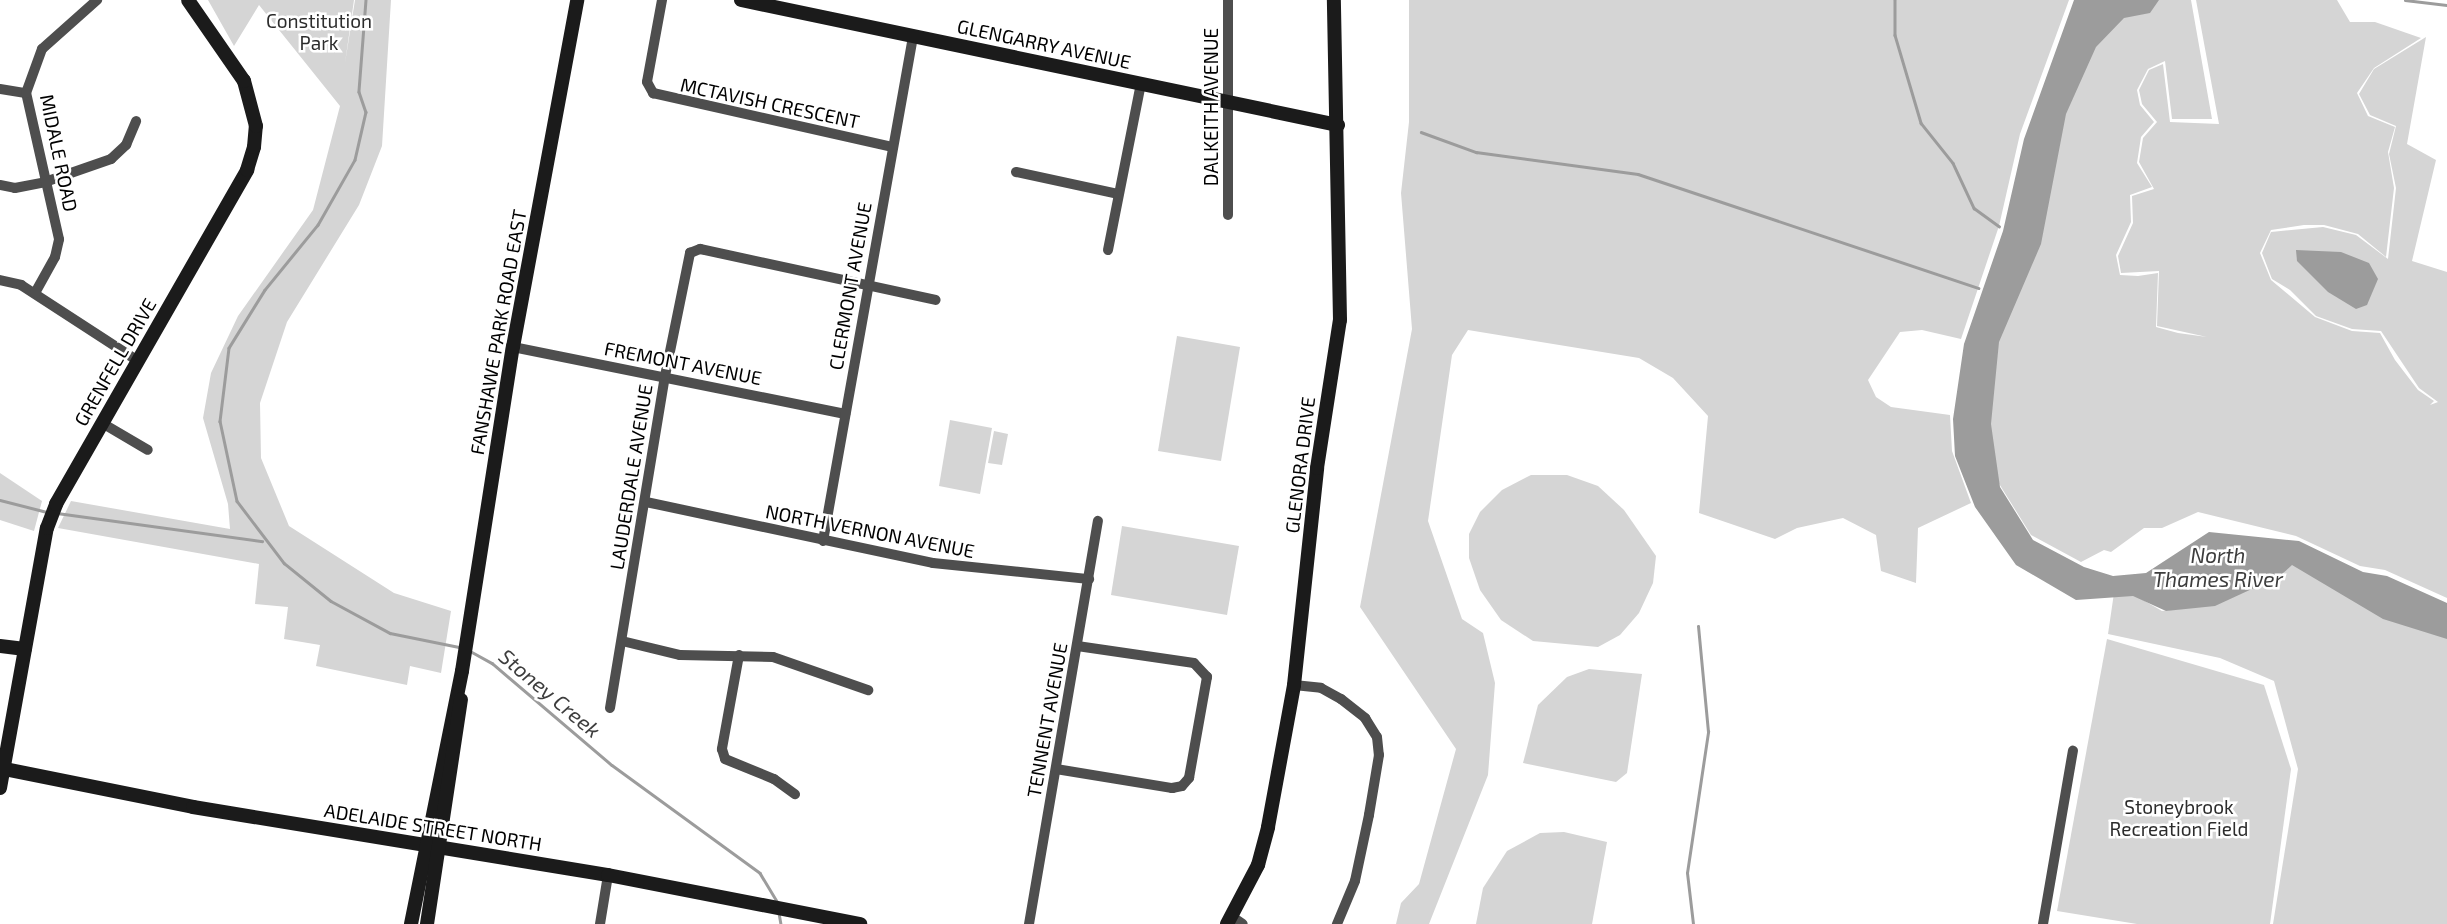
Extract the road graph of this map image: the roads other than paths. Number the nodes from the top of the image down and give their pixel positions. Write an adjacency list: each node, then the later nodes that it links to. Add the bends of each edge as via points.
1 (97, 0): 11 (street, MIDALE ROAD, via 42,49)
2 (188, 0): 27 (street, GRENFELL DRIVE, via 244,80 256,126 254,147 247,170)
3 (577, 0): 26 (street, FANSHAWE PARK ROAD EAST)
4 (662, 0): 15 (street, MCTAVISH CRESCENT, via 647,82 653,93)
5 (741, 0): 8 (street, GLENGARRY AVENUE)
6 (1228, 0): 12 (street, DALKEITH AVENUE)
7 (1334, 0): 14 (street, GLENORA DRIVE)
8 (913, 37): 9 (street, GLENGARRY AVENUE); 15 (street, CLERMONT AVENUE)
9 (1141, 83): 12 (street, GLENGARRY AVENUE); 19 (street)
10 (0, 89): 11 (street)
11 (26, 93): 17 (street, MIDALE ROAD)
12 (1231, 102): 14 (street, GLENGARRY AVENUE); 20 (street, DALKEITH AVENUE)
13 (136, 121): 17 (street, via 126,145 111,159)
14 (1338, 125): 42 (street, GLENORA DRIVE, via 1340,320 1317,468)
15 (893, 148): 23 (street, CLERMONT AVENUE)
16 (1016, 172): 19 (street)
17 (45, 182): 18 (street, via 15,188); 24 (street, MIDALE ROAD, via 59,239 55,257)
18 (0, 185)
19 (1118, 194): 21 (street)
20 (1228, 215)
21 (1108, 250)
22 (0, 280): 24 (street)
23 (867, 286): 25 (street); 28 (street, LAUDERDALE AVENUE, via 700,249 690,253); 29 (street, CLERMONT AVENUE)
24 (35, 293): 27 (street)
25 (936, 300)
26 (513, 347): 28 (street, FREMONT AVENUE); 41 (street, FANSHAWE PARK ROAD EAST)
27 (138, 361): 30 (street, GRENFELL DRIVE)
28 (664, 376): 29 (street, FREMONT AVENUE); 32 (street, LAUDERDALE AVENUE)
29 (845, 414): 34 (street, CLERMONT AVENUE)
30 (102, 423): 31 (street); 39 (street, GRENFELL DRIVE, via 47,528)
31 (148, 450)
32 (646, 502): 34 (street, NORTH VERNON AVENUE); 36 (street, LAUDERDALE AVENUE)
33 (1098, 521): 35 (street, TENNENT AVENUE)
34 (823, 541): 35 (street, NORTH VERNON AVENUE, via 977,569 1054,572)
35 (1089, 579): 38 (street, TENNENT AVENUE)
36 (622, 641): 40 (street, via 680,655); 44 (street, LAUDERDALE AVENUE)
37 (0, 646): 39 (street)
38 (1077, 646): 47 (street, TENNENT AVENUE); 47 (street, via 1194,663 1207,677 1189,778 1182,786 1172,789)
39 (25, 649): 46 (street, GRENFELL DRIVE)
40 (740, 655): 43 (street, via 805,665); 49 (street, via 722,749 725,759 774,779)
41 (461, 671): 50 (street, FANSHAWE PARK ROAD EAST); 51 (street, FANSHAWE PARK ROAD EAST, via 461,711)
42 (1294, 685): 53 (street, GLENORA DRIVE, via 1258,866); 59 (street, via 1321,688 1341,699 1365,718 1377,737 1379,755 1370,815 1354,881)
43 (869, 690)
44 (610, 708)
45 (2073, 751): 60 (street)
46 (2, 768): 48 (street, GRENFELL DRIVE); 50 (street, ADELAIDE STREET NORTH, via 194,807)
47 (1056, 769): 58 (street, TENNENT AVENUE)
48 (0, 788)
49 (794, 794)
50 (426, 846): 51 (street, ADELAIDE STREET NORTH); 54 (street, FANSHAWE PARK ROAD EAST)
51 (442, 848): 52 (street, ADELAIDE STREET NORTH); 55 (street, FANSHAWE PARK ROAD EAST)
52 (608, 875): 56 (street); 57 (street, ADELAIDE STREET NORTH)
53 (1234, 921)
54 (411, 924)
55 (427, 924)
56 (600, 924)
57 (860, 924)
58 (1029, 924)
59 (1337, 924)
60 (2043, 924)

